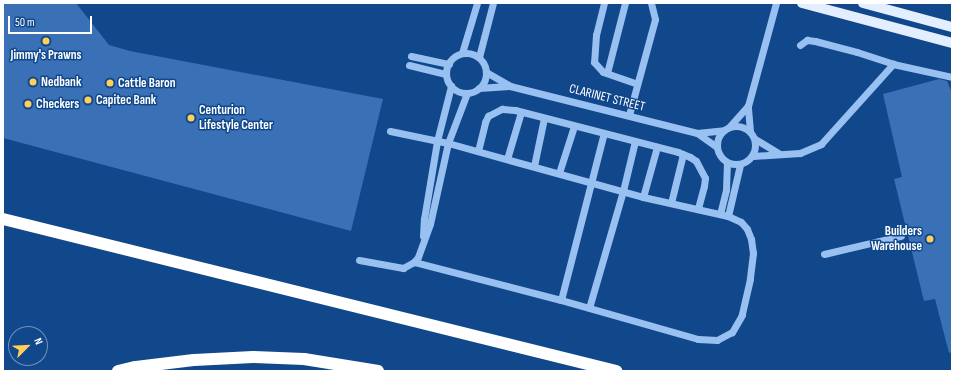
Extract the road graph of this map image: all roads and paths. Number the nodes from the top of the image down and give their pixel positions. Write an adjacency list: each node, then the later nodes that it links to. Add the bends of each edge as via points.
1 (477, 3): 12 (lane)
2 (494, 3): 14 (lane)
3 (604, 3): 19 (lane, via 596,34 594,62 598,69)
4 (625, 3): 19 (lane)
5 (651, 3): 22 (lane, via 655,19)
6 (776, 3): 27 (lane)
7 (802, 3): 10 (main road)
8 (863, 3): 9 (main road)
9 (952, 27)
10 (952, 43)
11 (800, 45): 16 (lane, via 808,40 815,41)
12 (462, 53): 14 (lane, via 471,53); 15 (lane)
13 (411, 56): 15 (lane)
14 (479, 57): 18 (lane)
15 (449, 64): 20 (lane)
16 (893, 64): 21 (lane); 45 (lane, via 821,144 800,153)
17 (409, 65): 20 (lane)
18 (486, 72): 24 (lane, CLARINET STREET); 25 (lane, via 483,84)
19 (607, 73): 22 (lane)
20 (446, 74): 23 (lane)
21 (952, 77)
22 (637, 84): 29 (lane)
23 (451, 86): 26 (lane); 38 (lane)
24 (510, 86): 25 (lane, CLARINET STREET); 29 (lane, CLARINET STREET)
25 (479, 88): 26 (lane)
26 (467, 93): 40 (lane)
27 (748, 106): 32 (lane); 34 (lane)
28 (521, 112): 30 (lane); 43 (lane, via 502,109 488,116); 47 (lane)
29 (629, 116): 36 (lane, CLARINET STREET)
30 (544, 118): 31 (lane); 50 (lane)
31 (574, 126): 35 (lane); 51 (lane)
32 (726, 128): 34 (lane, CLARINET STREET, via 742,126); 36 (lane, CLARINET STREET); 42 (lane, via 717,141)
33 (390, 131): 38 (lane)
34 (750, 131): 37 (lane)
35 (604, 133): 39 (lane); 52 (lane)
36 (697, 133): 42 (lane, CLARINET STREET)
37 (755, 139): 45 (lane); 46 (lane)
38 (437, 140): 40 (lane); 61 (lane, via 424,219)
39 (635, 141): 41 (lane); 53 (lane)
40 (448, 143): 43 (lane); 61 (lane)
41 (656, 147): 44 (lane); 54 (lane)
42 (717, 147): 48 (lane, CLARINET STREET, via 722,159)
43 (478, 151): 47 (lane)
44 (683, 154): 55 (lane); 56 (lane, via 696,161 705,178)
45 (780, 154): 46 (lane)
46 (753, 156): 49 (lane)
47 (507, 159): 50 (lane)
48 (728, 163): 49 (lane); 57 (lane, via 726,190)
49 (740, 165): 58 (lane)
50 (534, 166): 51 (lane)
51 (559, 173): 52 (lane)
52 (590, 182): 53 (lane); 65 (lane)
53 (623, 191): 54 (lane); 66 (lane)
54 (643, 197): 55 (lane)
55 (671, 203): 56 (lane)
56 (698, 209): 57 (lane)
57 (720, 214): 58 (lane)
58 (728, 216): 66 (lane, via 747,229 753,253 742,315 728,336 717,340 698,339)
59 (3, 219): 69 (highway)
60 (901, 236): 62 (lane)
61 (423, 245): 64 (lane)
62 (824, 254)
63 (359, 260): 64 (lane, via 398,268)
64 (414, 262): 65 (lane)
65 (561, 300): 66 (lane)
66 (589, 308)
67 (118, 371): 68 (highway, via 194,360 253,357 304,359)
68 (378, 371)
69 (616, 371)

